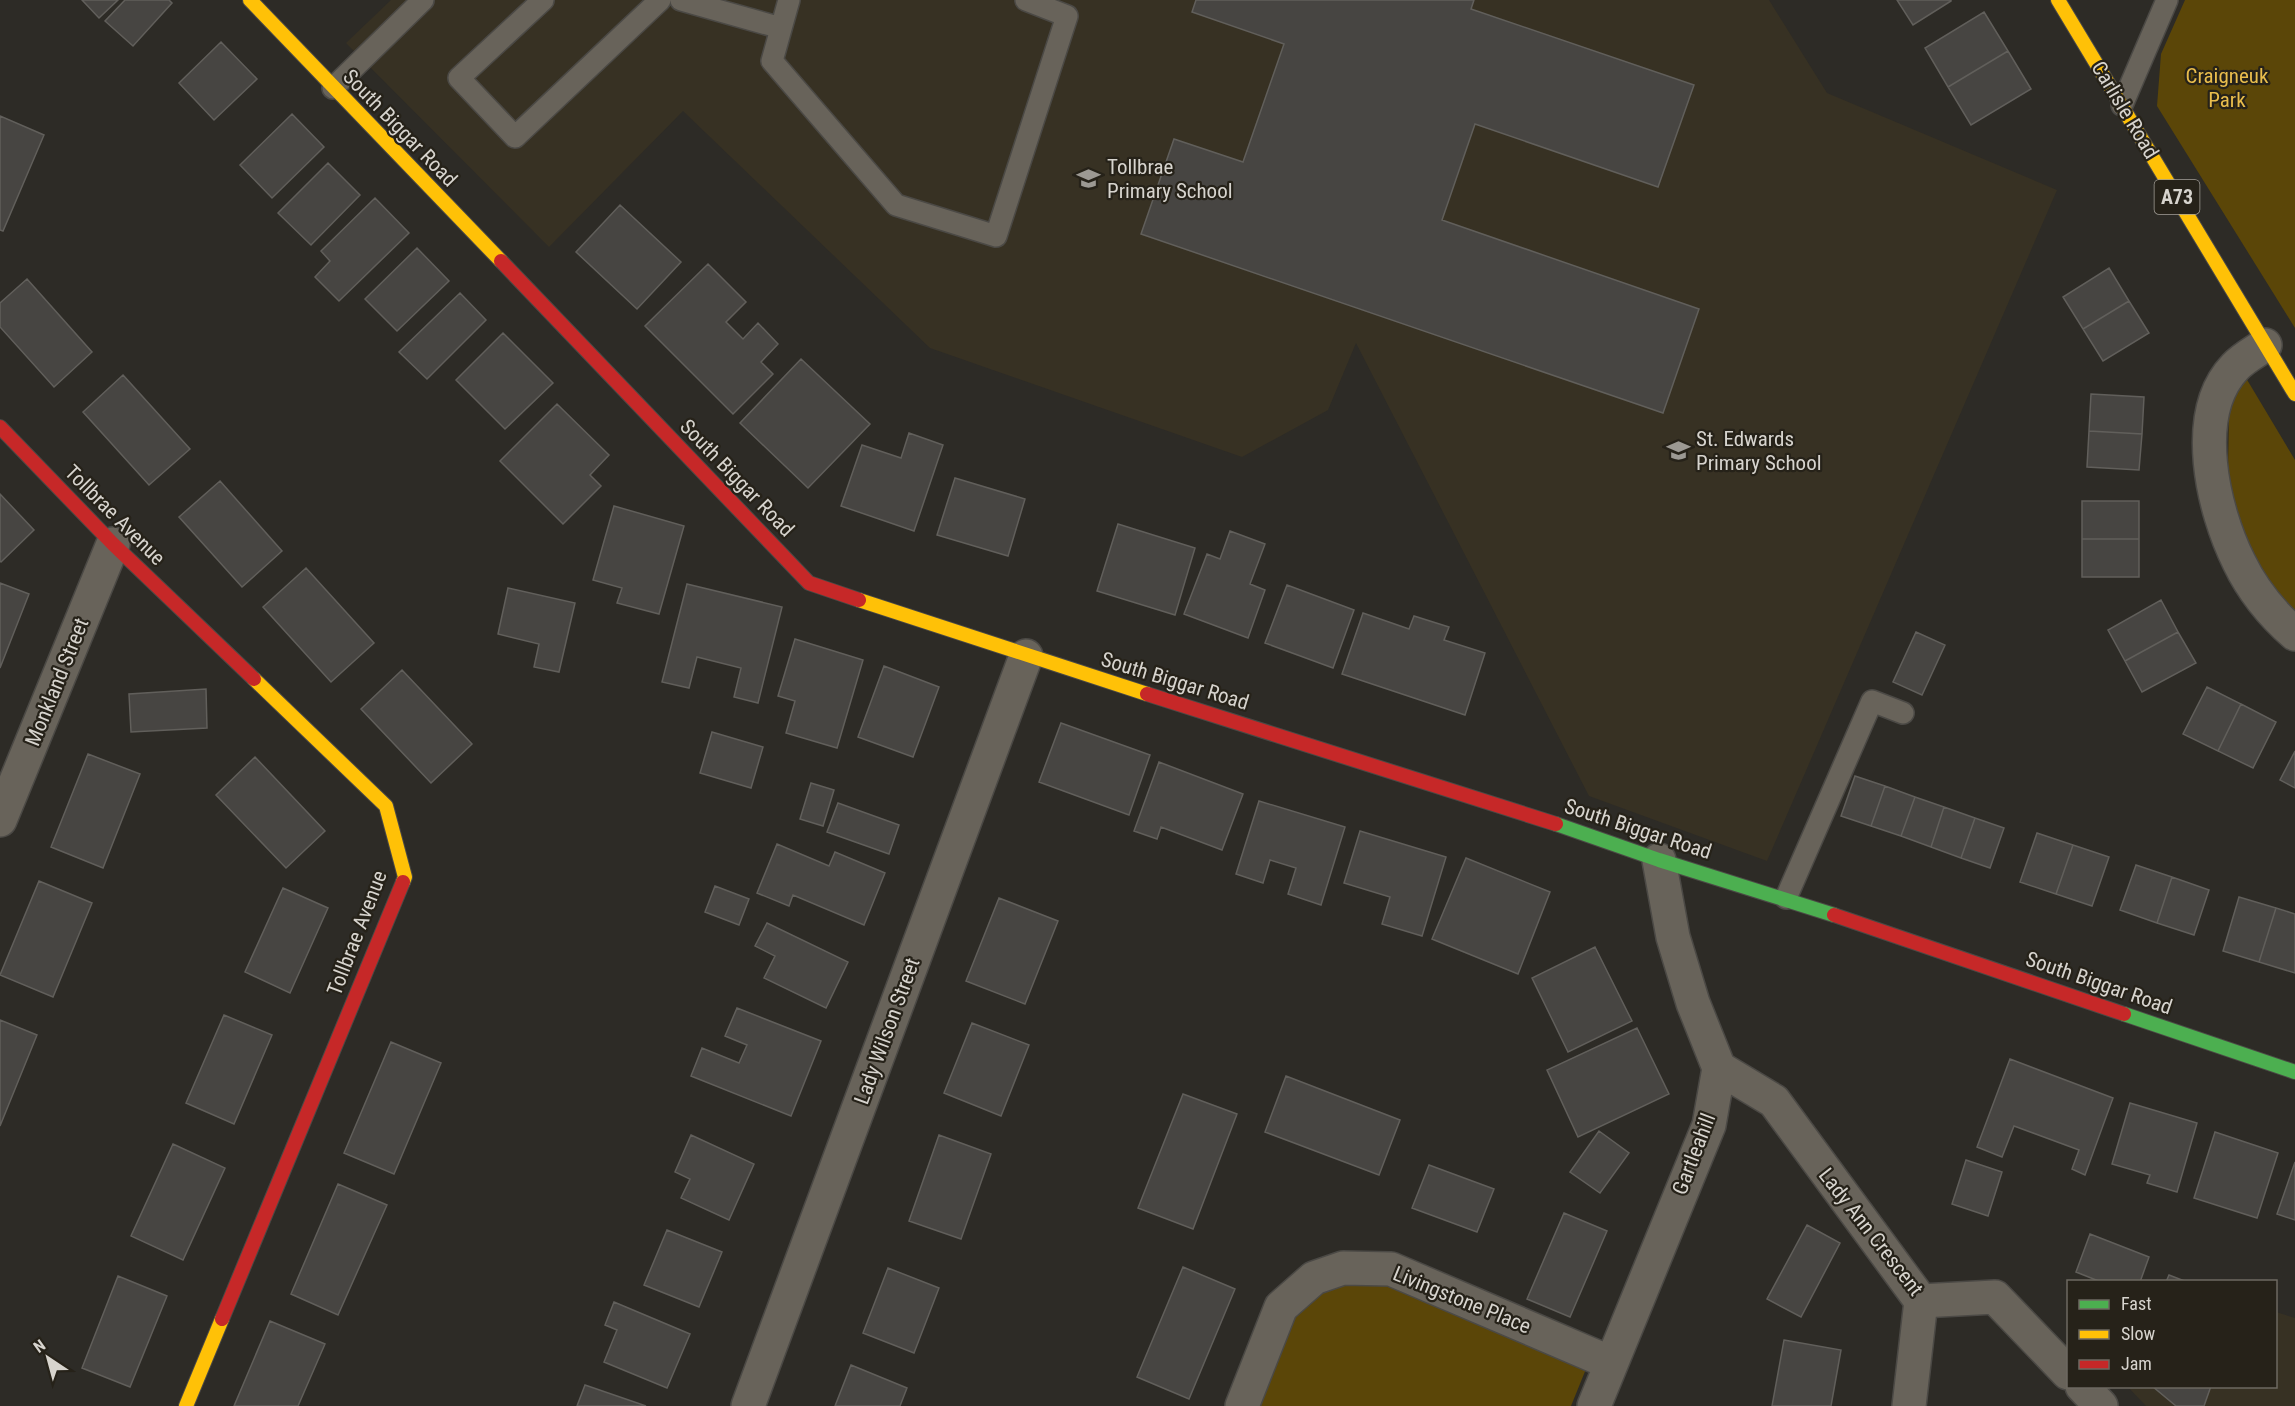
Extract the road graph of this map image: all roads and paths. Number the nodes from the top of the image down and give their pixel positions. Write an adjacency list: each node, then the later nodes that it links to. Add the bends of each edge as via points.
1 (250, 0): 11 (street, South Biggar Road)
2 (423, 0): 11 (lane)
3 (543, 0): 4 (lane, via 459,78 515,137)
4 (660, 0)
5 (681, 0): 10 (lane)
6 (789, 0): 10 (lane)
7 (1026, 0): 10 (lane, via 1067,16 996,236 896,205 772,61)
8 (2058, 0): 12 (street, Carlisle Road / A73)
9 (2168, 0): 12 (lane)
10 (781, 28)
11 (333, 88): 18 (street, South Biggar Road, via 809,583)
12 (2122, 105): 13 (street, Carlisle Road / A73)
13 (2265, 345): 14 (street, Carlisle Road / A73); 17 (street, via 2235,367 2212,409 2211,459 2228,538 2239,563 2272,612)
14 (2295, 394)
15 (0, 427): 16 (street, Tollbrae Avenue)
16 (113, 544): 20 (street, Monkland Street); 29 (street, Tollbrae Avenue, via 386,806 405,877)
17 (2295, 634)
18 (1026, 656): 21 (street, South Biggar Road, via 1529,814); 30 (street, Lady Wilson Street)
19 (1903, 713): 22 (lane, via 1872,701)
20 (0, 820)
21 (1659, 860): 22 (street, South Biggar Road); 23 (street, via 1673,937)
22 (1786, 898): 24 (street, South Biggar Road)
23 (1719, 1068): 25 (street, Lady Ann Crescent, via 1774,1101); 26 (street, Gartleahill, via 1709,1125)
24 (2295, 1072)
25 (1921, 1301): 27 (street, Lady Ann Crescent, via 1995,1297); 33 (street)
26 (1611, 1363): 31 (street, Livingstone Place, via 1391,1269 1343,1268 1314,1278 1281,1307); 32 (street, Gartleahill)
27 (2067, 1372)
28 (2084, 1388): 34 (street)
29 (186, 1406)
30 (748, 1406)
31 (1242, 1406)
32 (1594, 1406)
33 (1909, 1406)
34 (2101, 1406)

